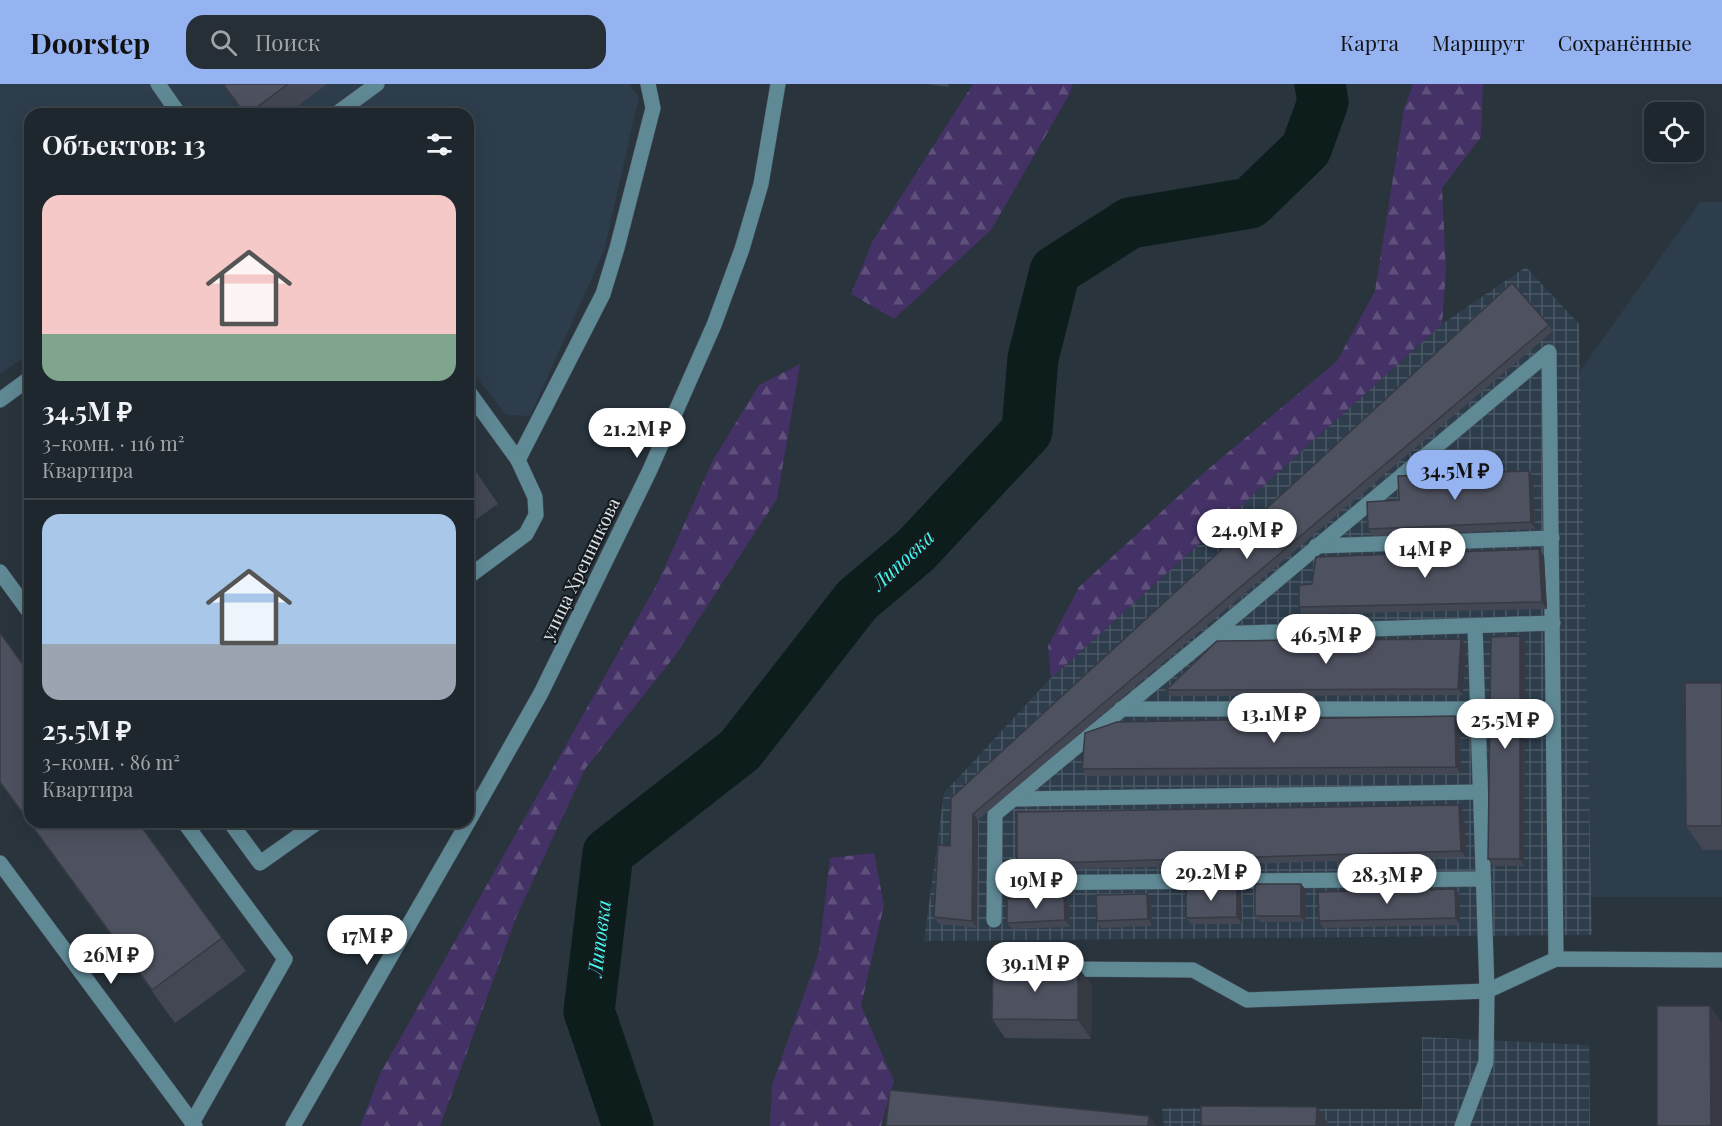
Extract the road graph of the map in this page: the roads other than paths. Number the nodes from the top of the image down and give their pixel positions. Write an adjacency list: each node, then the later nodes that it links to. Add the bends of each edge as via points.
1 (158, 84): 5 (street)
2 (376, 84): 6 (street)
3 (648, 84): 10 (street, via 653,108 603,294)
4 (778, 84): 23 (street, улица Хренникова, via 761,184 714,325 649,472 546,682)
5 (175, 108)
6 (344, 108)
7 (24, 382): 9 (street)
8 (474, 398): 10 (street)
9 (0, 400)
10 (518, 460): 14 (street, via 535,497 536,515 526,534)
11 (1552, 538): 12 (street); 12 (street, via 1549,352); 16 (street)
12 (1316, 546): 18 (street)
13 (0, 572): 15 (street)
14 (474, 573)
15 (24, 605)
16 (1553, 623): 17 (street); 32 (street)
17 (1475, 626): 18 (street); 20 (street)
18 (1213, 634): 19 (street)
19 (1121, 709): 20 (street); 22 (street)
20 (1478, 709): 21 (street)
21 (1480, 792): 22 (street); 29 (street)
22 (1012, 799): 30 (street, via 995,814)
23 (474, 811)
24 (188, 828): 36 (street, via 285,959)
25 (234, 828): 26 (street, via 260,863)
26 (310, 828)
27 (465, 828): 37 (street, улица Хренникова)
28 (0, 863): 36 (street)
29 (1483, 879): 30 (street); 35 (street)
30 (994, 883): 31 (street)
31 (994, 920)
32 (1556, 959): 33 (street); 35 (street)
33 (1722, 960)
34 (1042, 968): 35 (street, via 1193,970 1247,1000)
35 (1487, 991): 38 (street, via 1486,1062)
36 (194, 1124)
37 (293, 1126)
38 (1462, 1126)

